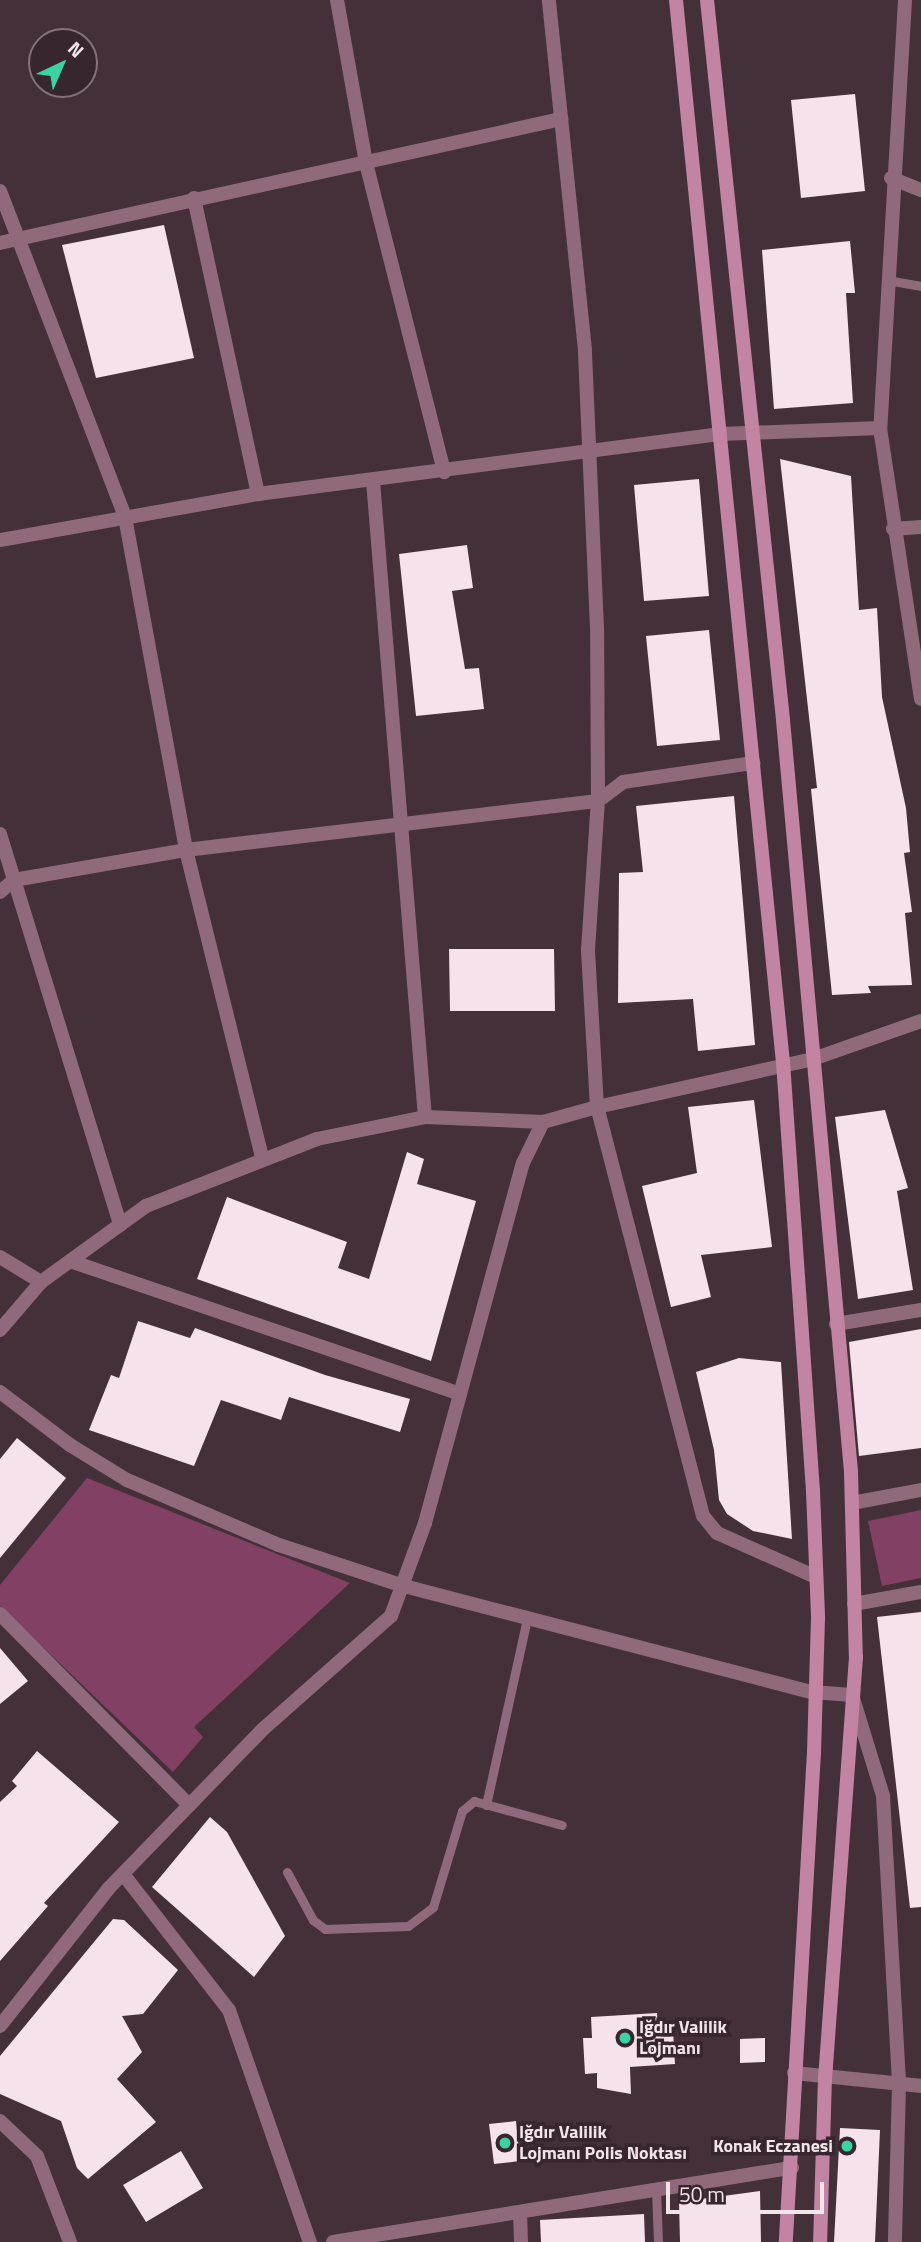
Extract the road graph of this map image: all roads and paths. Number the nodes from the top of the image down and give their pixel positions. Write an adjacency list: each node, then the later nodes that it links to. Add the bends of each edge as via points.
1 (337, 0): 7 (street)
2 (549, 0): 6 (street)
3 (676, 0): 18 (street)
4 (707, 0): 17 (street)
5 (905, 0): 8 (street)
6 (561, 119): 7 (street); 19 (street, via 585,350)
7 (366, 163): 11 (street); 20 (street)
8 (891, 178): 9 (street); 14 (street)
9 (921, 190)
10 (0, 191): 12 (street)
11 (194, 198): 12 (street); 22 (street)
12 (15, 239): 13 (street); 23 (street)
13 (0, 243)
14 (887, 280): 15 (lane); 16 (street)
15 (921, 286)
16 (880, 428): 17 (street); 25 (street)
17 (754, 433): 18 (street); 36 (street)
18 (721, 434): 19 (street); 28 (street)
19 (589, 455): 20 (street); 29 (street)
20 (443, 472): 21 (street)
21 (373, 481): 22 (street); 30 (street)
22 (258, 495): 23 (street)
23 (125, 517): 26 (street); 32 (street)
24 (921, 527): 25 (street)
25 (893, 529): 27 (street)
26 (0, 540)
27 (921, 699)
28 (754, 763): 29 (street, via 623,782); 37 (street)
29 (598, 801): 30 (street); 38 (street, via 587,950)
30 (405, 827): 32 (street); 39 (street)
31 (0, 834): 33 (street)
32 (186, 850): 33 (street); 41 (street)
33 (14, 880): 34 (street); 42 (street)
34 (0, 892)
35 (921, 1021): 36 (street)
36 (813, 1059): 37 (street); 47 (street)
37 (783, 1062): 38 (street); 53 (street)
38 (597, 1107): 40 (street); 53 (street, via 703,1516 717,1533)
39 (425, 1117): 40 (street); 41 (street, via 317,1139)
40 (543, 1122): 50 (street, via 523,1163)
41 (263, 1160): 42 (street, via 146,1206)
42 (120, 1225): 44 (street)
43 (0, 1257): 45 (street)
44 (70, 1261): 45 (street); 50 (street)
45 (41, 1282): 48 (street)
46 (921, 1310): 47 (street)
47 (836, 1324): 52 (street)
48 (0, 1330)
49 (0, 1392): 54 (street, via 70,1445 156,1494 279,1545)
50 (460, 1394): 54 (street)
51 (921, 1490): 52 (street)
52 (852, 1503): 56 (street)
53 (816, 1577): 59 (street)
54 (404, 1586): 58 (street); 61 (street, via 391,1616 262,1730)
55 (921, 1592): 56 (street)
56 (854, 1604): 60 (street)
57 (0, 1614): 61 (street)
58 (527, 1618): 59 (street); 62 (lane)
59 (812, 1692): 60 (street); 67 (street, via 814,1752)
60 (852, 1695): 68 (street); 69 (street, via 883,1796)
61 (189, 1805): 65 (street)
62 (486, 1805): 63 (lane); 64 (lane, via 474,1801 462,1811 433,1907 408,1926 325,1929 313,1920)
63 (562, 1825)
64 (287, 1872)
65 (122, 1874): 66 (street); 76 (street, via 229,2010)
66 (0, 2026)
67 (794, 2073): 68 (street); 72 (street)
68 (825, 2077): 69 (street); 81 (street)
69 (899, 2085): 70 (street); 82 (street)
70 (921, 2086)
71 (0, 2121): 75 (street, via 37,2156)
72 (792, 2168): 73 (street); 80 (street)
73 (656, 2190): 74 (street); 79 (lane)
74 (520, 2212): 77 (street); 78 (street)
75 (70, 2242)
76 (310, 2242)
77 (333, 2242)
78 (521, 2242)
79 (658, 2242)
80 (786, 2242)
81 (820, 2242)
82 (895, 2242)

